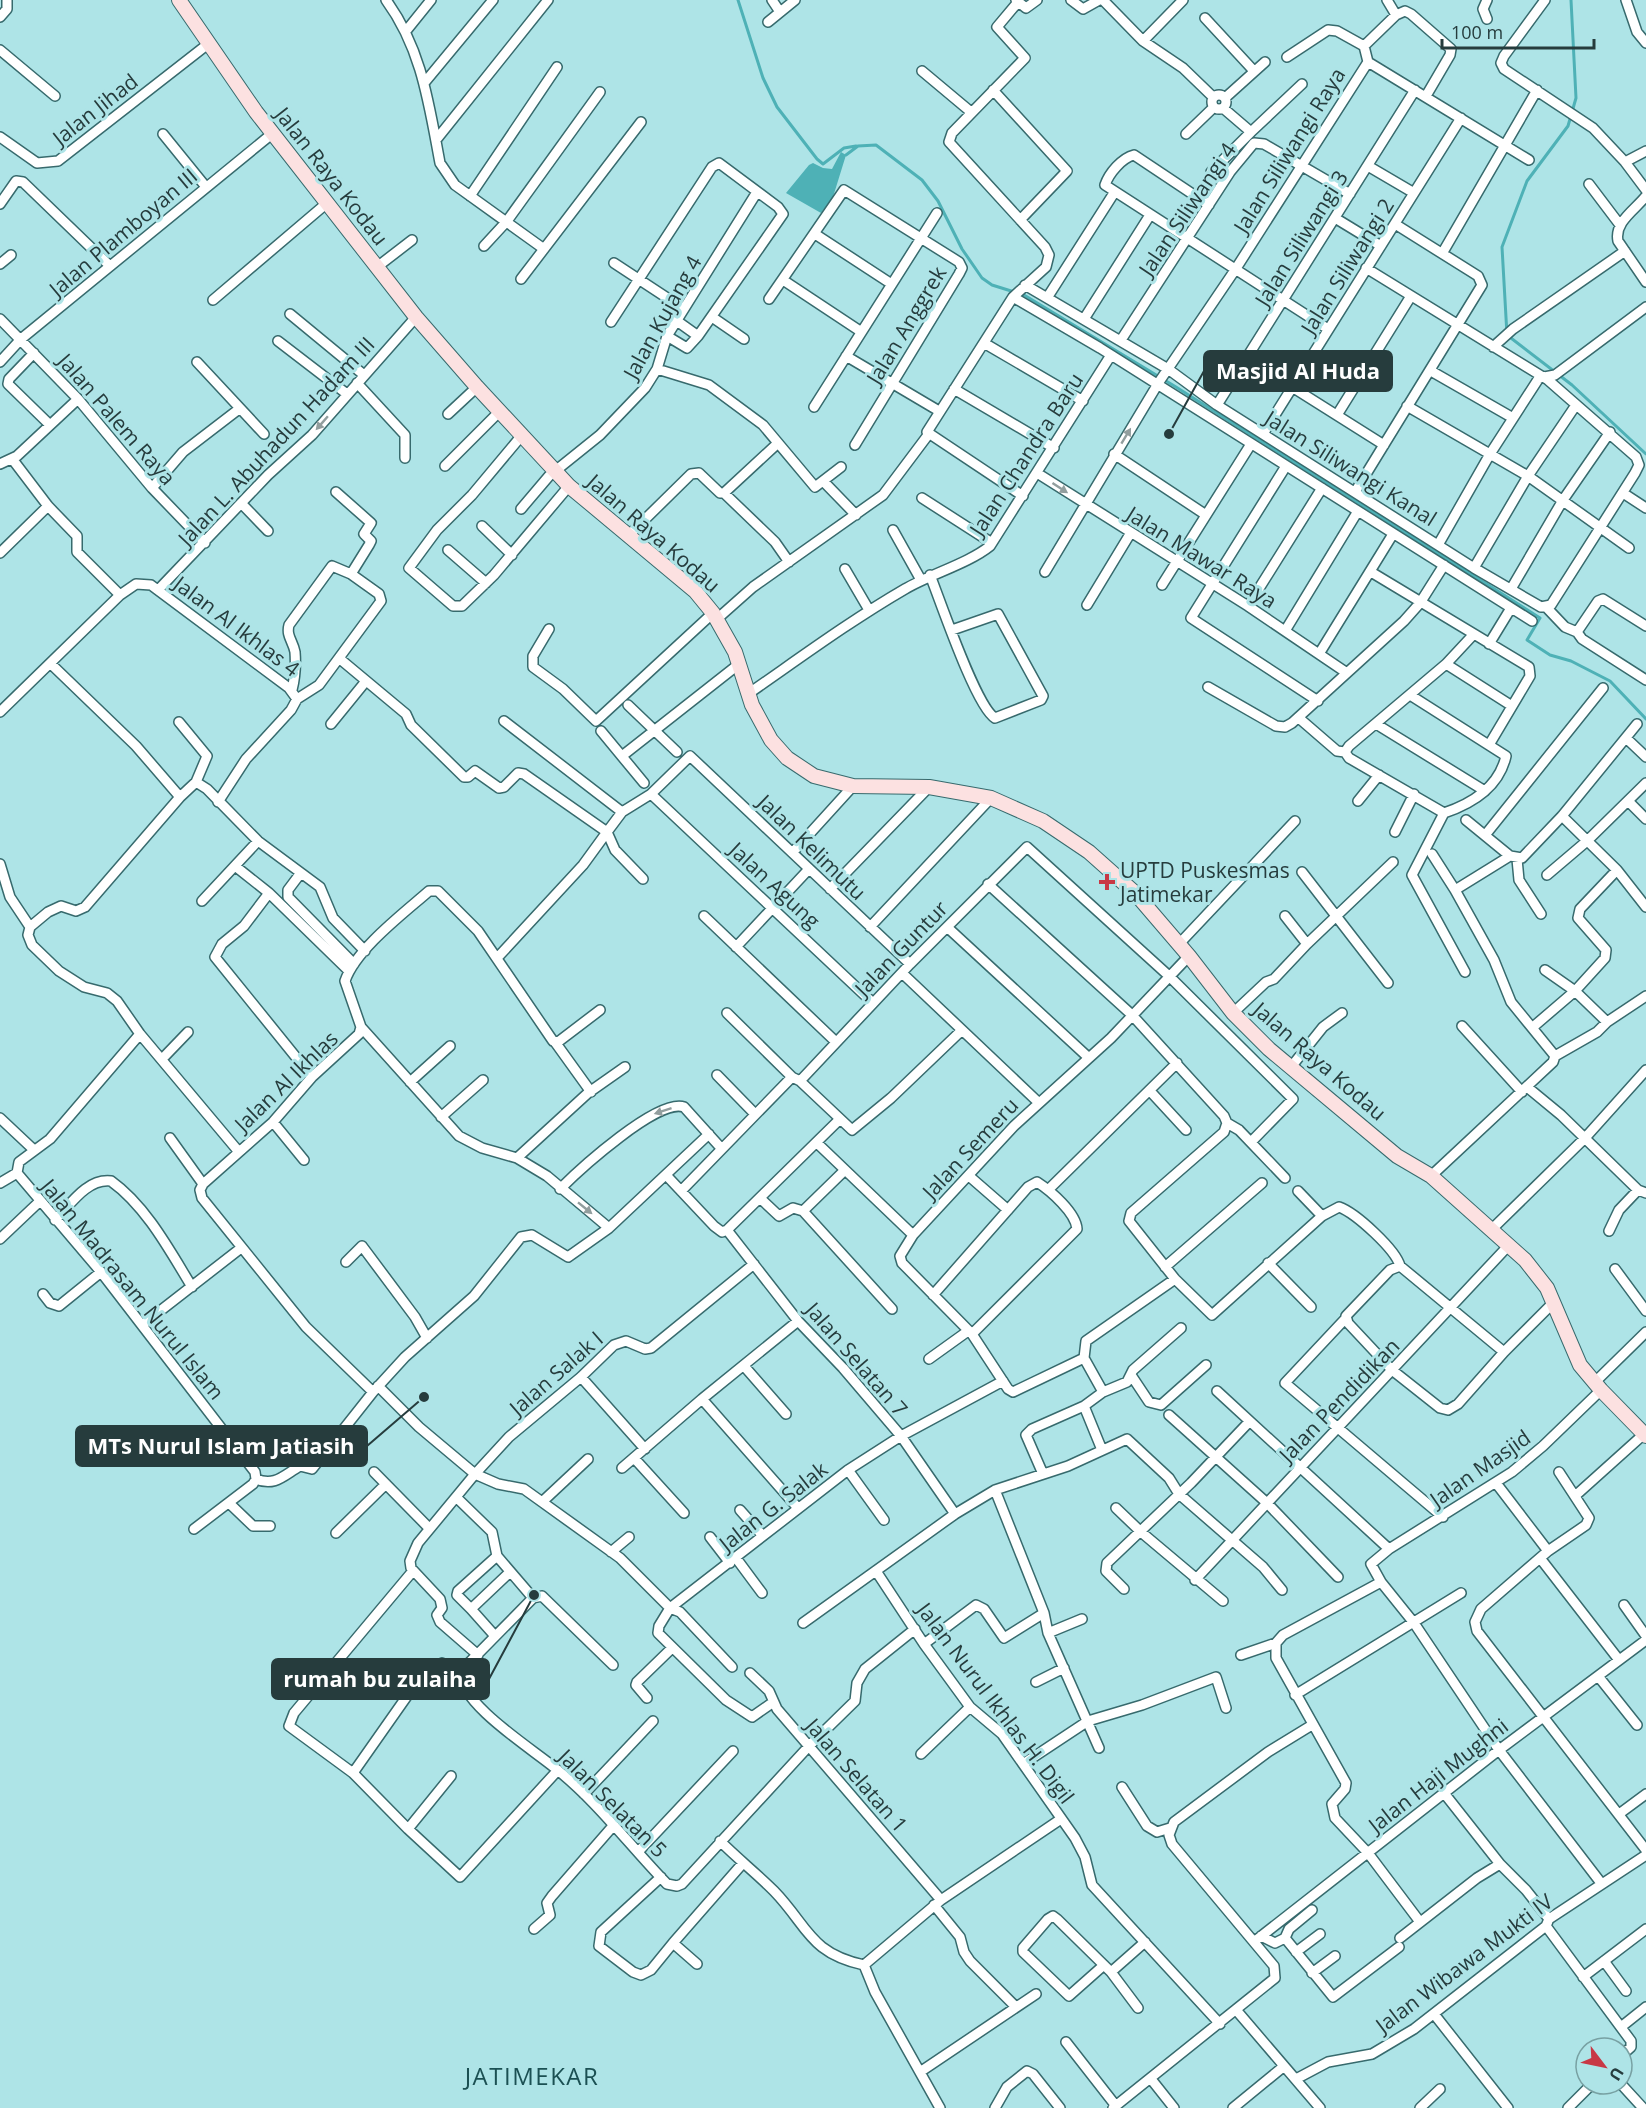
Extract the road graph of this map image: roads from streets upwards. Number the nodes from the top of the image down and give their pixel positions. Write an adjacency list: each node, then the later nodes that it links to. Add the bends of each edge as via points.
1 (7, 0): 21 (street, via 7,9)
2 (179, 0): 28 (street, Jalan Raya Kodau)
3 (386, 0): 25 (street)
4 (431, 0): 25 (street)
5 (493, 0): 37 (street)
6 (548, 0): 54 (street)
7 (772, 0): 19 (street)
8 (795, 0): 19 (street)
9 (1037, 0): 18 (street)
10 (1071, 0): 11 (street, via 1083,9)
11 (1101, 0): 26 (street)
12 (1183, 0): 26 (street)
13 (1387, 0): 20 (street)
14 (1406, 0): 20 (street)
15 (1487, 0): 23 (street, via 1482,9)
16 (1545, 0): 41 (street, via 1501,63)
17 (1626, 0): 27 (street, via 1636,32)
18 (1020, 3): 39 (street, via 997,27 1025,58)
19 (780, 12): 24 (street)
20 (1400, 13): 29 (street); 44 (street, via 1451,49)
21 (0, 17)
22 (1205, 18): 36 (street)
23 (1487, 19)
24 (768, 22)
25 (406, 32): 37 (street)
26 (1143, 41): 45 (street, via 1183,68)
27 (1646, 43)
28 (208, 44): 50 (street, Jalan Raya Kodau); 53 (street, Jalan Jihad, via 58,161 37,163)
29 (1364, 46): 31 (street, via 1328,30); 33 (street)
30 (0, 50): 43 (street)
31 (1287, 57)
32 (1265, 62): 36 (street)
33 (1368, 62): 40 (street, Jalan Siliwangi Raya); 59 (street, Jalan Siliwangi Raya)
34 (557, 67): 69 (street)
35 (922, 71): 46 (street)
36 (1254, 71): 45 (street)
37 (425, 82): 54 (street)
38 (1302, 84): 49 (street)
39 (993, 90): 46 (street); 77 (street, via 1067,171)
40 (1415, 90): 44 (street, Jalan Siliwangi Raya); 60 (street, Jalan Siliwangi 3)
41 (1536, 90): 55 (street); 58 (street, via 1593,128)
42 (600, 92): 78 (street)
43 (55, 96)
44 (1426, 96): 47 (street, Jalan Siliwangi Raya)
45 (1219, 103): 49 (street); 52 (street)
46 (971, 112): 77 (street, via 949,142)
47 (1461, 118): 55 (street, Jalan Siliwangi Raya); 67 (street, Jalan Siliwangi 2)
48 (641, 122): 87 (street)
49 (1251, 132): 61 (street)
50 (273, 133): 63 (street, Jalan Plamboyan III); 71 (street, Jalan Raya Kodau)
51 (163, 134): 63 (street)
52 (1186, 134)
53 (0, 137)
54 (436, 140): 69 (street, via 446,174)
55 (1506, 146): 57 (street, Jalan Siliwangi Raya); 89 (street)
56 (1646, 151): 58 (street)
57 (1528, 160)
58 (1625, 162): 64 (street)
59 (1301, 165): 68 (street); 73 (street, Jalan Siliwangi 4, via 1264,144 1254,143 1230,171); 96 (street, Jalan Siliwangi Raya)
60 (1368, 166): 67 (street); 68 (street, Jalan Siliwangi 3)
61 (1211, 172)
62 (1589, 184): 80 (street)
63 (206, 187): 93 (street, Jalan Plamboyan III)
64 (1646, 190)
65 (757, 192): 98 (street, via 716,163); 110 (street, Jalan Kujang 4); 113 (street, via 783,214)
66 (1114, 193): 73 (street, via 1106,187 1106,181 1123,161 1134,155); 75 (street); 105 (street)
67 (1414, 193): 79 (street, Jalan Siliwangi 2)
68 (1350, 194): 76 (street, Jalan Siliwangi 3)
69 (470, 196): 78 (street)
70 (1646, 196): 80 (street)
71 (327, 203): 94 (street, Jalan Raya Kodau); 107 (street)
72 (0, 204): 93 (street, via 20,180)
73 (1209, 206): 83 (street, Jalan Siliwangi 4)
74 (937, 213): 82 (street)
75 (1150, 215): 83 (street); 115 (street)
76 (1335, 218): 86 (street); 108 (street, Jalan Siliwangi 3)
77 (1020, 220): 102 (street, via 1049,255 1046,267)
78 (507, 221): 85 (street); 87 (street)
79 (1395, 224): 86 (street, Jalan Siliwangi 2); 89 (street)
80 (1620, 225): 88 (street, via 1616,235)
81 (815, 234): 82 (street, via 844,190); 99 (street); 101 (street)
82 (921, 238): 101 (street); 141 (street, Jalan Anggrek, via 959,262 962,268)
83 (1187, 239): 96 (street); 126 (street, Jalan Siliwangi 4)
84 (412, 240): 94 (street)
85 (484, 246)
86 (1381, 246): 95 (street, Jalan Siliwangi 2)
87 (544, 249): 97 (street)
88 (1625, 251): 100 (street); 128 (street)
89 (1443, 252): 118 (street, via 1482,281 1482,289)
90 (10, 255): 92 (street)
91 (614, 263): 98 (street)
92 (0, 264)
93 (110, 266): 123 (street, Jalan Plamboyan III)
94 (376, 267): 112 (street, Jalan Raya Kodau)
95 (1366, 268): 103 (street); 119 (street, Jalan Siliwangi 2)
96 (1235, 270): 108 (street); 136 (street, Jalan Siliwangi Raya)
97 (521, 279)
98 (639, 279): 110 (street); 116 (street)
99 (783, 280): 106 (street); 120 (street)
100 (1646, 282)
101 (890, 283): 120 (street)
102 (1024, 286): 104 (street); 105 (street, Jalan Siliwangi Kanal)
103 (1411, 296): 118 (street); 156 (street)
104 (1013, 297): 127 (street); 130 (street)
105 (1047, 298): 115 (street, Jalan Siliwangi Kanal)
106 (769, 299)
107 (213, 300)
108 (1284, 300): 119 (street); 148 (street, Jalan Siliwangi 3)
109 (1646, 307): 138 (street, via 1566,368 1555,375)
110 (684, 309): 117 (street, Jalan Kujang 4)
111 (290, 314): 137 (street)
112 (416, 317): 137 (street, Jalan L. Abuhadun Hadam III); 142 (street, Jalan Raya Kodau)
113 (712, 317): 122 (street); 124 (street)
114 (0, 319): 123 (street, Jalan Palem Raya)
115 (1084, 319): 126 (street, Jalan Siliwangi Kanal)
116 (611, 321)
117 (677, 321): 121 (street, Jalan Kujang 4); 122 (street)
118 (1458, 326): 128 (street); 135 (street)
119 (1328, 329): 143 (street, Jalan Siliwangi 2)
120 (860, 331): 131 (street)
121 (668, 336): 122 (street, via 687,348); 134 (street, Jalan Kujang 4)
122 (698, 336)
123 (21, 339): 129 (street, Jalan Palem Raya); 132 (street, Jalan Plamboyan III)
124 (744, 339)
125 (278, 340): 145 (street)
126 (1121, 340): 136 (street, Jalan Siliwangi Kanal)
127 (984, 343): 144 (street); 147 (street)
128 (1493, 347): 138 (street)
129 (34, 353): 146 (street, Jalan Palem Raya); 158 (street, via 8,384)
130 (1111, 355): 139 (street); 147 (street, Jalan Chandra Baru)
131 (846, 356): 141 (street); 151 (street)
132 (0, 362)
133 (197, 362): 152 (street)
134 (657, 369): 164 (street, via 709,385 763,425); 177 (street, Jalan Kujang 4, via 627,410)
135 (1431, 370): 150 (street); 157 (street)
136 (1166, 371): 139 (street, Jalan Siliwangi Raya); 148 (street, Jalan Siliwangi Kanal)
137 (364, 375): 140 (street, Jalan L. Abuhadun Hadam III)
138 (1542, 375): 149 (street); 157 (street)
139 (1158, 383): 165 (street); 169 (street, Jalan Siliwangi Raya, one-way to 139)
140 (357, 384): 145 (street, Jalan L. Abuhadun Hadam III); 171 (street, via 405,435)
141 (892, 384): 154 (street); 166 (street, Jalan Anggrek)
142 (477, 387): 153 (street, Jalan Raya Kodau); 155 (street)
143 (1292, 387): 156 (street); 163 (street, Jalan Siliwangi 2)
144 (954, 389): 154 (street); 168 (street)
145 (347, 394): 191 (street, Jalan L. Abuhadun Hadam III, one-way to 191, via 312,435)
146 (78, 399): 158 (street); 182 (street, Jalan Palem Raya)
147 (1083, 401): 168 (street, Jalan Chandra Baru)
148 (1216, 405): 163 (street, Jalan Siliwangi Kanal)
149 (1576, 405): 159 (street); 179 (street)
150 (1407, 406): 167 (street); 170 (street)
151 (814, 407)
152 (239, 410): 160 (street); 182 (street, via 183,452)
153 (500, 411): 161 (street, Jalan Raya Kodau); 174 (street)
154 (939, 411): 162 (street)
155 (448, 414)
156 (1336, 415): 167 (street)
157 (1513, 418): 170 (street)
158 (50, 425): 172 (street)
159 (1610, 432): 187 (street, via 1638,460); 190 (street)
160 (264, 434)
161 (523, 434): 177 (street, Jalan Raya Kodau); 222 (street, via 408,566 456,607)
162 (928, 434): 188 (street); 197 (street, via 886,492)
163 (1263, 434): 185 (street, Jalan Siliwangi Kanal)
164 (778, 443): 180 (street, via 812,485 817,487); 186 (street)
165 (1251, 444): 175 (street); 198 (street)
166 (855, 445)
167 (1384, 445): 185 (street)
168 (1054, 448): 178 (street, Jalan Chandra Baru)
169 (1114, 454): 192 (street, Jalan Siliwangi Raya); 198 (street)
170 (1490, 454): 179 (street); 208 (street)
171 (405, 458)
172 (13, 460): 173 (street); 193 (street)
173 (0, 464)
174 (445, 466)
175 (1286, 466): 183 (street); 223 (street)
176 (841, 467): 180 (street)
177 (555, 471): 181 (street, Jalan Raya Kodau); 195 (street, Jalan Kujang 4)
178 (1037, 473): 188 (street, Jalan Chandra Baru); 192 (street, Jalan Mawar Raya, one-way to 192)
179 (1528, 476): 190 (street); 216 (street)
180 (824, 482): 197 (street)
181 (569, 486): 205 (street, Jalan Raya Kodau); 212 (street)
182 (153, 488): 206 (street, Jalan Palem Raya)
183 (1322, 488): 196 (street); 230 (street)
184 (336, 492): 220 (street, via 371,523 364,534 371,541)
185 (1355, 492): 208 (street, Jalan Siliwangi Kanal)
186 (724, 493): 205 (street, via 704,476 693,473); 213 (street)
187 (1623, 494): 194 (street); 200 (street)
188 (1023, 496): 207 (street, Jalan Chandra Baru)
189 (922, 498): 207 (street)
190 (1563, 500): 200 (street); 226 (street)
191 (241, 503): 202 (street); 206 (street, Jalan L. Abuhadun Hadam III)
192 (1084, 503): 203 (street, Jalan Mawar Raya); 218 (street, Jalan Siliwangi Raya)
193 (48, 506): 211 (street); 227 (street, via 77,536 77,552)
194 (1646, 508)
195 (521, 509)
196 (1358, 511): 204 (street); 239 (street)
197 (856, 515): 213 (street)
198 (1206, 515): 214 (street)
199 (482, 526): 212 (street)
200 (1599, 526): 209 (street); 231 (street)
201 (893, 530): 221 (street)
202 (268, 531)
203 (1130, 534): 214 (street, Jalan Mawar Raya); 229 (street)
204 (1393, 534): 215 (street); 219 (street)
205 (628, 536): 234 (street, Jalan Raya Kodau, via 695,591)
206 (205, 543): 225 (street, Jalan L. Abuhadun Hadam III)
207 (992, 543): 221 (street, Jalan Chandra Baru, via 978,555)
208 (1438, 545): 216 (street, Jalan Siliwangi Kanal)
209 (1629, 548)
210 (448, 550): 222 (street)
211 (0, 553)
212 (512, 555): 222 (street)
213 (789, 562): 234 (street)
214 (1177, 562): 223 (street, Jalan Mawar Raya); 224 (street)
215 (1444, 565): 228 (street); 232 (street)
216 (1474, 568): 226 (street, Jalan Siliwangi Kanal)
217 (845, 569): 233 (street)
218 (1045, 572)
219 (1371, 572): 228 (street); 243 (street)
220 (351, 574): 244 (street, via 379,594 381,601); 253 (street, via 332,566 289,625 287,631 295,650)
221 (925, 577): 233 (street, Jalan Chandra Baru); 238 (street)
222 (486, 583)
223 (1211, 583): 230 (street, Jalan Mawar Raya); 257 (street, via 1192,614 1193,621)
224 (1162, 585)
225 (159, 589): 227 (street, Jalan Al Ikhlas 4, via 136,584); 253 (street, Jalan Al Ikhlas 4)
226 (1511, 590): 231 (street, Jalan Siliwangi Kanal)
227 (120, 595): 245 (street, Jalan Al Ikhlas 4)
228 (1420, 603): 241 (street); 248 (street)
229 (1087, 605)
230 (1248, 606): 239 (street, Jalan Mawar Raya)
231 (1549, 606): 240 (street, Jalan Siliwangi Kanal, via 1566,627)
232 (1510, 608): 235 (street); 242 (street)
233 (869, 610): 254 (street, Jalan Chandra Baru)
234 (715, 616): 237 (street, via 596,721 533,667 533,656); 246 (street, Jalan Raya Kodau)
235 (1532, 621)
236 (1646, 626): 240 (street, via 1603,599)
237 (549, 629)
238 (952, 630): 238 (street, via 998,614 1043,696 1036,703 995,718 990,716)
239 (1285, 631): 243 (street, Jalan Mawar Raya)
240 (1578, 632): 249 (street, Jalan Siliwangi Kanal, via 1582,639)
241 (1473, 635): 242 (street); 247 (street)
242 (1489, 644): 259 (street, via 1531,671)
243 (1319, 654): 248 (street, Jalan Mawar Raya)
244 (340, 659): 250 (street); 256 (street, via 319,685)
245 (51, 664): 260 (street, Jalan Al Ikhlas 4); 284 (street, via 136,746)
246 (739, 664): 254 (street, Jalan Raya Kodau); 267 (street)
247 (1446, 664): 255 (street); 259 (street)
248 (1347, 673): 257 (street)
249 (1646, 680)
250 (366, 681): 264 (street); 295 (street, via 406,714 411,725 464,777 475,771 499,788 518,773 524,774)
251 (1208, 687): 261 (street, via 1276,726 1285,727)
252 (1603, 688): 297 (street)
253 (292, 690): 256 (street, Jalan Al Ikhlas 4)
254 (748, 694): 279 (street, Jalan Raya Kodau, via 771,740 787,758 814,776)
255 (1410, 694): 265 (street); 270 (street)
256 (297, 699): 288 (street, Jalan Al Ikhlas 4, via 246,759)
257 (1318, 701): 261 (street)
258 (628, 705): 267 (street)
259 (1512, 706): 270 (street)
260 (0, 712)
261 (1300, 719): 272 (street, via 1337,751)
262 (504, 721): 289 (street)
263 (179, 722): 276 (street, via 207,756)
264 (331, 724)
265 (1376, 724): 272 (street); 281 (street)
266 (1637, 724): 269 (street)
267 (655, 728): 271 (street); 273 (street)
268 (601, 731): 273 (street)
269 (1626, 738): 274 (street); 291 (street)
270 (1489, 745): 281 (street, via 1506,756)
271 (677, 752)
272 (1345, 752): 275 (street)
273 (622, 756): 277 (street)
274 (1646, 757)
275 (1379, 775): 283 (street); 286 (street)
276 (196, 782): 284 (street); 288 (street)
277 (644, 783)
278 (1646, 783): 287 (street)
279 (853, 786): 280 (street, Jalan Raya Kodau); 300 (street)
280 (929, 787): 285 (street, Jalan Raya Kodau); 313 (street)
281 (1485, 791): 290 (street, via 1474,802)
282 (651, 794): 289 (street); 300 (street, Jalan Kelimutu, via 690,756); 318 (street, Jalan Agung)
283 (1414, 794): 290 (street); 296 (street)
284 (180, 797): 323 (street, via 85,908 76,911 55,907)
285 (992, 798): 324 (street); 326 (street, Jalan Raya Kodau, via 1043,821 1089,852 1135,893)
286 (1358, 801)
287 (1628, 801): 292 (street); 299 (street)
288 (218, 802): 298 (street)
289 (622, 812): 295 (street)
290 (1444, 813): 335 (street, via 1412,875)
291 (1562, 816): 299 (street); 302 (street, via 1529,853)
292 (1646, 819)
293 (1466, 820): 297 (street)
294 (1295, 821): 326 (street)
295 (607, 832): 311 (street, via 615,850); 331 (street, via 583,865)
296 (1395, 832)
297 (1486, 834): 302 (street)
298 (258, 841): 305 (street); 309 (street)
299 (1587, 841): 307 (street); 310 (street)
300 (793, 852): 306 (street, Jalan Kelimutu)
301 (1432, 854): 314 (street)
302 (1513, 858): 314 (street); 319 (street, via 1519,880)
303 (1393, 862): 322 (street)
304 (0, 864): 323 (street, via 10,897)
305 (235, 866): 315 (street); 316 (street)
306 (809, 869): 313 (street, Jalan Kelimutu); 318 (street)
307 (1617, 870): 317 (street); 339 (street, via 1580,909 1578,918 1605,950 1605,958)
308 (1302, 872): 322 (street)
309 (300, 874): 329 (street, via 320,887 333,918); 333 (street, via 288,890 288,897)
310 (1547, 875)
311 (643, 879)
312 (988, 885): 325 (street, Jalan Guntur); 337 (street, Jalan Guntur, via 1027,847 1033,849); 346 (street)
313 (831, 889): 324 (street, Jalan Kelimutu)
314 (1455, 890): 350 (street, via 1494,960 1511,1002)
315 (266, 897): 333 (street); 365 (street, via 215,956)
316 (202, 901)
317 (1646, 907)
318 (774, 908): 328 (street); 341 (street, Jalan Agung)
319 (1541, 914)
320 (704, 916): 328 (street)
321 (1285, 916): 327 (street)
322 (1337, 916): 327 (street); 338 (street)
323 (30, 927): 353 (street, via 32,945 45,958 84,987 107,993 128,1014)
324 (870, 927): 332 (street, Jalan Kelimutu)
325 (947, 927): 332 (street, Jalan Guntur); 358 (street)
326 (1179, 944): 330 (street, Jalan Raya Kodau)
327 (1307, 944): 344 (street, via 1274,979)
328 (736, 947): 355 (street)
329 (365, 951): 331 (street, via 434,889 478,931); 333 (street)
330 (1189, 956): 337 (street, Jalan Semeru); 344 (street, Jalan Raya Kodau)
331 (498, 957): 354 (street)
332 (910, 964): 336 (street, Jalan Guntur)
333 (352, 968): 349 (street, Jalan Al Ikhlas, via 345,981)
334 (1545, 970): 339 (street)
335 (1465, 972)
336 (902, 973): 341 (street, Jalan Guntur); 351 (street)
337 (1169, 976): 346 (street, Jalan Semeru); 383 (street, via 1293,1099)
338 (1388, 983)
339 (1575, 992): 347 (street); 350 (street)
340 (1646, 996): 347 (street)
341 (873, 1003): 355 (street, Jalan Guntur)
342 (600, 1010): 354 (street)
343 (727, 1013): 366 (street)
344 (1233, 1013): 362 (street, Jalan Raya Kodau)
345 (1342, 1013): 362 (street, via 1323,1027)
346 (1132, 1015): 358 (street, Jalan Semeru); 360 (street)
347 (1607, 1022): 357 (street)
348 (1462, 1026): 369 (street)
349 (360, 1027): 365 (street, Jalan Al Ikhlas, via 356,1038); 368 (street)
350 (1533, 1027): 357 (street)
351 (961, 1031): 372 (street); 376 (street, via 857,1128 852,1130)
352 (188, 1032): 359 (street)
353 (140, 1034): 359 (street); 386 (street, via 50,1139)
354 (555, 1042): 371 (street)
355 (836, 1042): 366 (street, Jalan Guntur)
356 (450, 1046): 368 (street)
357 (1556, 1056): 369 (street)
358 (1089, 1058): 372 (street, Jalan Semeru)
359 (162, 1059): 387 (street)
360 (1178, 1063): 370 (street); 378 (street, via 1218,1107)
361 (625, 1067): 371 (street)
362 (1291, 1067): 394 (street, Jalan Raya Kodau, via 1397,1156)
363 (1646, 1070): 382 (street)
364 (717, 1075): 373 (street)
365 (312, 1077): 377 (street, Jalan Al Ikhlas)
366 (796, 1079): 373 (street, Jalan Guntur); 376 (street)
367 (483, 1080): 374 (street)
368 (410, 1082): 374 (street)
369 (1524, 1089): 382 (street); 394 (street)
370 (1150, 1091): 379 (street); 400 (street)
371 (591, 1092): 388 (street)
372 (1038, 1102): 393 (street, Jalan Semeru)
373 (755, 1114): 385 (street, Jalan Guntur)
374 (441, 1117): 388 (street, via 469,1143)
375 (0, 1118): 386 (street)
376 (839, 1120): 384 (street)
377 (273, 1122): 387 (street, Jalan Al Ikhlas); 389 (street)
378 (1227, 1123): 383 (street); 422 (street, via 1224,1132 1129,1216 1130,1226)
379 (1186, 1130)
380 (709, 1134): 385 (street); 392 (street); 399 (street, one-way to 399, via 684,1107 653,1114 632,1127)
381 (170, 1138): 398 (street)
382 (1586, 1138): 403 (street); 412 (street)
383 (1251, 1142): 395 (street)
384 (817, 1143): 390 (street); 404 (street)
385 (721, 1148): 401 (street, Jalan Guntur)
386 (34, 1150): 391 (street, via 19,1162)
387 (239, 1152): 398 (street, Jalan Al Ikhlas)
388 (517, 1158): 399 (street)
389 (304, 1160)
390 (846, 1170): 407 (street); 414 (street)
391 (16, 1173): 396 (street); 405 (street, Jalan Madrasam Nurul Islam)
392 (666, 1175): 401 (street); 410 (street)
393 (969, 1176): 406 (street); 414 (street, Jalan Semeru)
394 (1431, 1176): 412 (street, Jalan Raya Kodau)
395 (1285, 1178)
396 (0, 1183)
397 (1262, 1183): 422 (street)
398 (203, 1184): 417 (street, via 202,1198)
399 (560, 1189): 410 (street, one-way to 410)
400 (1048, 1190): 406 (street, via 1033,1183); 439 (street, via 1077,1222 1077,1229)
401 (681, 1191): 411 (street, via 714,1227 722,1232)
402 (1298, 1191): 408 (street)
403 (1642, 1191): 413 (street, via 1619,1210)
404 (761, 1199): 407 (street, via 779,1216 793,1208); 411 (street)
405 (39, 1202): 409 (street, Jalan Madrasam Nurul Islam); 415 (street)
406 (1008, 1210): 428 (street)
407 (803, 1212): 432 (street)
408 (1322, 1216): 419 (street); 421 (street, via 1340,1207 1344,1209 1398,1258)
409 (55, 1220): 424 (street, Jalan Madrasam Nurul Islam); 426 (street, via 83,1191 96,1182 111,1181 123,1190 166,1245)
410 (609, 1228): 440 (street, via 568,1257 532,1234 521,1237 474,1296)
411 (727, 1230): 420 (street, Jalan Selatan 7)
412 (1491, 1230): 416 (street, Jalan Raya Kodau)
413 (1609, 1231)
414 (914, 1235): 428 (street, Jalan Semeru, via 903,1249 902,1263)
415 (0, 1239)
416 (1509, 1245): 429 (street, Jalan Raya Kodau, via 1537,1274); 430 (street, Jalan Pendidikan)
417 (241, 1248): 426 (street); 451 (street, via 306,1327)
418 (346, 1263): 440 (street, via 362,1246)
419 (1268, 1263): 425 (street, via 1212,1315); 431 (street)
420 (754, 1264): 435 (street, Jalan Selatan 7); 448 (street, Jalan Salak I, via 651,1348 620,1341)
421 (1401, 1266): 430 (street); 434 (street, via 1390,1270)
422 (1165, 1267): 425 (street)
423 (1615, 1269): 433 (street)
424 (101, 1272): 427 (street, via 59,1306 50,1303); 436 (street, Jalan Madrasam Nurul Islam)
425 (1175, 1279): 442 (street, via 1086,1341)
426 (192, 1287): 436 (street)
427 (43, 1293)
428 (933, 1295): 439 (street, Jalan Semeru)
429 (1554, 1302): 441 (street); 450 (street, Jalan Raya Kodau, via 1573,1351)
430 (1451, 1307): 441 (street); 446 (street, Jalan Pendidikan)
431 (1311, 1308)
432 (892, 1309)
433 (1646, 1311)
434 (1346, 1318): 446 (street); 459 (street, via 1285,1383)
435 (798, 1321): 445 (street); 461 (street, Jalan Selatan 7)
436 (142, 1325): 474 (street, Jalan Madrasam Nurul Islam, via 255,1472)
437 (1181, 1328): 447 (street)
438 (1646, 1332): 450 (street, Jalan Masjid)
439 (970, 1333): 443 (street); 449 (street, Jalan Semeru)
440 (427, 1338): 451 (street)
441 (1504, 1352): 446 (street, via 1458,1404 1448,1410 1440,1408)
442 (1084, 1358): 449 (street, via 1019,1390 1008,1389); 453 (street)
443 (929, 1359)
444 (1206, 1365): 447 (street, via 1161,1405 1149,1402)
445 (744, 1366): 454 (street); 456 (street)
446 (1392, 1370): 459 (street, Jalan Pendidikan)
447 (1131, 1375): 453 (street, via 1121,1386)
448 (581, 1377): 462 (street); 472 (street, Jalan Salak I, via 509,1437)
449 (1003, 1381): 461 (street, Jalan G. Salak)
450 (1598, 1387): 460 (street, Jalan Raya Kodau); 475 (street, Jalan Masjid, via 1544,1446)
451 (376, 1389): 472 (street); 474 (street, via 312,1469 300,1466 274,1482)
452 (1217, 1391): 458 (street)
453 (1103, 1392): 455 (street)
454 (702, 1399): 462 (street); 484 (street)
455 (1084, 1406): 463 (street); 473 (street, via 1026,1435)
456 (786, 1413)
457 (1169, 1415): 465 (street)
458 (1249, 1422): 465 (street); 467 (street)
459 (1338, 1426): 467 (street, Jalan Pendidikan); 489 (street)
460 (1645, 1435): 479 (street)
461 (901, 1436): 469 (street, Jalan G. Salak); 488 (street, Jalan Selatan 7)
462 (645, 1449): 464 (street)
463 (1102, 1450): 473 (street); 478 (street, via 1127,1439 1169,1478)
464 (634, 1458): 468 (street); 487 (street)
465 (1215, 1458): 478 (street); 483 (street)
466 (588, 1459): 481 (street)
467 (1299, 1467): 483 (street, Jalan Pendidikan); 500 (street)
468 (622, 1468)
469 (848, 1470): 484 (street, Jalan G. Salak); 490 (street)
470 (374, 1472): 476 (street)
471 (1559, 1473): 479 (street)
472 (475, 1474): 480 (street, Jalan Salak I); 481 (street, via 524,1489)
473 (1043, 1474): 477 (street)
474 (256, 1479): 482 (street)
475 (1496, 1483): 489 (street, Jalan Masjid); 502 (street)
476 (386, 1484): 492 (street); 495 (street)
477 (995, 1490): 488 (street); 520 (street)
478 (1179, 1494): 494 (street); 499 (street)
479 (1575, 1496): 502 (street, via 1589,1522)
480 (457, 1498): 492 (street, Jalan Salak I); 503 (street, via 492,1532)
481 (542, 1502): 501 (street)
482 (229, 1503): 491 (street, via 253,1526); 493 (street)
483 (1267, 1503): 499 (street, Jalan Pendidikan); 508 (street)
484 (797, 1507): 496 (street, Jalan G. Salak)
485 (1116, 1508): 494 (street)
486 (740, 1510): 496 (street)
487 (684, 1513)
488 (956, 1514): 505 (street)
489 (1443, 1517): 500 (street, Jalan Masjid)
490 (884, 1520)
491 (270, 1526)
492 (429, 1528): 506 (street, Jalan Salak I, via 413,1552)
493 (194, 1529)
494 (1141, 1532): 509 (street); 511 (street, via 1104,1568)
495 (336, 1533)
496 (763, 1536): 504 (street, Jalan G. Salak)
497 (629, 1537): 501 (street)
498 (710, 1537): 504 (street)
499 (1232, 1543): 509 (street, Jalan Pendidikan); 512 (street, via 1263,1567)
500 (1389, 1549): 510 (street, Jalan Masjid, via 1371,1564)
501 (611, 1552): 518 (street)
502 (1544, 1554): 533 (street); 546 (street, via 1481,1609 1474,1622)
503 (497, 1556): 507 (street); 519 (street, via 458,1591)
504 (733, 1560): 513 (street); 518 (street, Jalan G. Salak)
505 (876, 1571): 522 (street); 524 (street, Jalan Nurul Ikhlas H. Digil)
506 (412, 1572): 531 (street, via 440,1599 440,1622); 558 (street, via 288,1724)
507 (510, 1572): 515 (street); 519 (street)
508 (1338, 1577)
509 (1195, 1580): 516 (street)
510 (1381, 1582): 523 (street); 528 (street, via 1290,1630)
511 (1124, 1589)
512 (1282, 1590)
513 (762, 1593)
514 (1461, 1593): 523 (street)
515 (533, 1598): 526 (street); 534 (street, via 548,1599)
516 (1223, 1601)
517 (1624, 1605): 527 (street)
518 (670, 1608): 530 (street, via 658,1631); 535 (street, via 680,1612)
519 (471, 1609): 526 (street)
520 (1044, 1613): 525 (street); 529 (street, via 1004,1638 984,1609 976,1605)
521 (1082, 1619): 525 (street)
522 (803, 1623)
523 (1414, 1623): 541 (street); 553 (street)
524 (915, 1629): 529 (street, Jalan Nurul Ikhlas H. Digil); 551 (street, via 865,1669 857,1683 855,1701)
525 (1048, 1633): 536 (street)
526 (495, 1636): 531 (street)
527 (1646, 1638): 533 (street, Jalan Haji Mughni)
528 (1276, 1643): 532 (street); 541 (street, via 1276,1658)
529 (924, 1644): 544 (street, Jalan Nurul Ikhlas H. Digil)
530 (672, 1648): 542 (street, via 637,1682); 543 (street, via 726,1700 746,1713 757,1716)
531 (478, 1655): 537 (street)
532 (1241, 1655)
533 (1619, 1660): 539 (street, Jalan Haji Mughni)
534 (613, 1665)
535 (732, 1667)
536 (1064, 1668): 540 (street); 548 (street)
537 (460, 1671): 557 (street, Jalan Selatan 5, via 467,1689 485,1713); 558 (street, via 442,1663 422,1678)
538 (750, 1673): 543 (street, Jalan Selatan 1, via 769,1691)
539 (1598, 1676): 546 (street, Jalan Haji Mughni); 550 (street)
540 (1036, 1682)
541 (1295, 1695): 549 (street)
542 (648, 1698)
543 (772, 1702): 551 (street, Jalan Selatan 1)
544 (970, 1707): 555 (street); 556 (street, Jalan Nurul Ikhlas H. Digil, via 1002,1734)
545 (1226, 1708): 548 (street, via 1216,1677)
546 (1544, 1716): 553 (street, Jalan Haji Mughni); 564 (street)
547 (653, 1721): 562 (street)
548 (1088, 1721): 552 (street); 556 (street)
549 (1312, 1725): 567 (street, via 1268,1752); 572 (street, via 1346,1783 1331,1811)
550 (1637, 1725)
551 (809, 1746): 569 (street); 577 (street, Jalan Selatan 1)
552 (1099, 1748)
553 (1499, 1750): 561 (street, Jalan Haji Mughni); 576 (street)
554 (733, 1751): 570 (street)
555 (921, 1754)
556 (1023, 1764): 565 (street, Jalan Nurul Ikhlas H. Digil)
557 (558, 1770): 562 (street, Jalan Selatan 5); 568 (street, via 460,1877)
558 (353, 1773): 568 (street)
559 (451, 1776): 568 (street)
560 (1122, 1787): 567 (street, via 1147,1826 1157,1832)
561 (1444, 1793): 572 (street, Jalan Haji Mughni); 574 (street)
562 (584, 1794): 566 (street, Jalan Selatan 5)
563 (1646, 1794): 564 (street)
564 (1619, 1814): 571 (street)
565 (1061, 1818): 577 (street); 586 (street, Jalan Nurul Ikhlas H. Digil, via 1082,1850 1092,1885)
566 (613, 1826): 570 (street, Jalan Selatan 5); 581 (street, via 552,1896 547,1903 550,1915)
567 (1170, 1828): 584 (street, via 1172,1844)
568 (408, 1829)
569 (720, 1841): 573 (street); 575 (street, Jalan Selatan 5, via 682,1884 672,1886)
570 (638, 1852): 575 (street, Jalan Selatan 5)
571 (1646, 1852): 576 (street, Jalan Wibawa Mukti IV)
572 (1368, 1853): 579 (street); 584 (street, Jalan Haji Mughni)
573 (743, 1863): 587 (street); 592 (street, via 776,1893 822,1947 839,1960)
574 (1500, 1864): 579 (street); 580 (street)
575 (661, 1877): 587 (street, via 601,1932 599,1946 641,1975 651,1970)
576 (1601, 1883): 580 (street, Jalan Wibawa Mukti IV)
577 (938, 1903): 592 (street); 599 (street, Jalan Selatan 1, via 974,1967)
578 (1312, 1910): 585 (street, via 1289,1929)
579 (1420, 1922): 595 (street, via 1333,1997)
580 (1547, 1923): 596 (street); 603 (street, Jalan Wibawa Mukti IV)
581 (534, 1929)
582 (1646, 1929): 590 (street)
583 (1320, 1934): 588 (street)
584 (1258, 1938): 585 (street, via 1275,1943); 602 (street, via 1276,1974 1272,1982)
585 (1285, 1938): 588 (street)
586 (1145, 1942): 594 (street); 604 (street, Jalan Nurul Ikhlas H. Digil)
587 (673, 1943): 591 (street)
588 (1296, 1952): 595 (street)
589 (1335, 1956): 595 (street)
590 (1604, 1961): 596 (street); 597 (street)
591 (697, 1964)
592 (864, 1965): 609 (street, via 874,1992)
593 (1104, 1965): 593 (street, via 1053,1916 1023,1948 1069,1996); 594 (street)
594 (1111, 1972): 601 (street)
595 (1312, 1973)
596 (1583, 1977): 605 (street)
597 (1626, 1991)
598 (1036, 1994): 599 (street)
599 (1016, 2007): 609 (street)
600 (1646, 2007): 605 (street)
601 (1138, 2008)
602 (1237, 2011): 604 (street); 608 (street)
603 (1434, 2014): 611 (street, Jalan Wibawa Mukti IV, via 1372,2054 1328,2062); 622 (street)
604 (1220, 2024): 610 (street)
605 (1621, 2027): 606 (street)
606 (1627, 2036)
607 (1066, 2042): 614 (street)
608 (1283, 2067): 611 (street); 619 (street)
609 (920, 2072): 615 (street)
610 (1151, 2079): 614 (street); 618 (street)
611 (1296, 2079): 620 (street)
612 (1440, 2090): 621 (street)
613 (1632, 2096): 623 (street)
614 (1115, 2107)
615 (939, 2108)
616 (995, 2108): 617 (street, via 1007,2087 1027,2071)
617 (1060, 2108)
618 (1174, 2108)
619 (1233, 2108)
620 (1320, 2108)
621 (1420, 2108)
622 (1508, 2108)
623 (1643, 2108)

